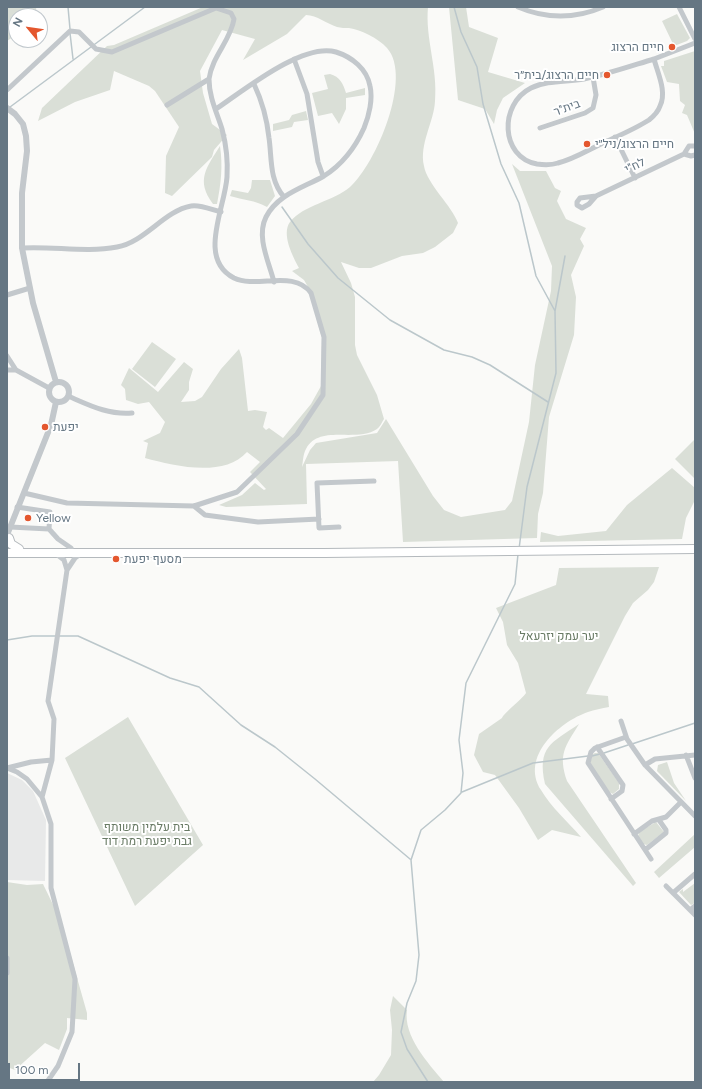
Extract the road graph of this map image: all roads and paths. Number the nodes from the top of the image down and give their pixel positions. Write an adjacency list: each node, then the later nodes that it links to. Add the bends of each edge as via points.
1 (518, 7): 2 (street, via 541,14 566,16)
2 (603, 7)
3 (679, 7): 4 (street)
4 (695, 39)
5 (695, 43): 7 (street)
6 (294, 59): 10 (street); 20 (street, via 309,104 318,162); 20 (street, via 316,52 333,51 354,61 369,82 370,106 360,136 343,161)
7 (654, 59): 8 (street); 16 (street, via 662,90 661,106 647,121)
8 (593, 77): 15 (street, בית"ר, via 596,95 593,108); 16 (street, via 538,85 526,91 515,100 509,114 507,126 510,139 521,156 544,165 566,160)
9 (209, 79): 11 (street, via 213,63 233,27 234,19 231,13 216,8 112,52 96,49 79,32 70,31); 12 (street); 14 (street)
10 (254, 84): 14 (street); 23 (street, via 266,120 274,181)
11 (7, 90)
12 (167, 105)
13 (7, 108): 25 (street, via 23,124 26,136)
14 (216, 109): 24 (street, via 227,164)
15 (540, 128)
16 (615, 137): 21 (street)
17 (695, 146): 18 (street, לח"י, via 689,146)
18 (684, 154): 19 (street); 21 (street, לח"י)
19 (695, 155)
20 (323, 176): 23 (street)
21 (634, 178): 22 (street, לח"י)
22 (596, 196)
23 (284, 197): 26 (street, via 272,207 263,226 262,239)
24 (221, 212): 25 (street, via 192,205 175,211 134,240 118,247); 26 (street, via 214,250 223,269 242,280)
25 (22, 248): 27 (street)
26 (274, 282): 39 (street, via 298,282 311,293 324,336 323,395 297,434 237,492)
27 (30, 288): 28 (street); 32 (street)
28 (7, 295)
29 (7, 356): 31 (street)
30 (7, 370): 31 (street)
31 (16, 370): 33 (street)
32 (56, 382): 33 (street); 34 (street, via 62,382 67,386)
33 (49, 388): 35 (street, via 49,395)
34 (68, 396): 35 (street, via 62,402); 36 (street, via 99,410 120,414)
35 (56, 402): 38 (street, via 51,425)
36 (132, 413)
37 (374, 481): 41 (street, via 317,483)
38 (24, 493): 39 (street, via 67,502); 40 (street)
39 (194, 506): 41 (street, via 205,515 258,522)
40 (17, 507): 42 (street); 44 (street, via 50,512)
41 (319, 519): 43 (street, via 319,528)
42 (10, 527): 44 (street); 45 (street)
43 (339, 527)
44 (49, 529): 47 (street)
45 (8, 537): 46 (highway, via 11,544); 49 (street)
46 (19, 548): 47 (highway); 49 (highway)
47 (71, 548): 50 (highway)
48 (695, 549): 50 (highway)
49 (7, 551): 51 (highway)
50 (146, 552): 52 (highway)
51 (54, 553): 52 (highway); 53 (street, via 64,560)
52 (82, 553): 53 (street, via 75,558)
53 (68, 570): 59 (street, via 48,701 54,720)
54 (621, 721): 55 (street)
55 (626, 736): 56 (street); 60 (street)
56 (597, 747): 64 (street, via 591,752 588,763); 64 (street, via 623,785 622,791)
57 (695, 754): 58 (street)
58 (686, 755): 60 (street, via 655,759); 62 (street)
59 (52, 760): 61 (street); 63 (street)
60 (645, 765): 65 (street)
61 (7, 768): 63 (street, via 28,779)
62 (695, 778)
63 (42, 797): 79 (street, via 51,824 51,888 75,979 72,1032 58,1066)
64 (611, 799): 68 (street)
65 (681, 802): 66 (street); 67 (street, via 666,817)
66 (695, 816)
67 (659, 820): 68 (street, via 652,821); 69 (street, via 666,833)
68 (634, 834): 69 (street)
69 (645, 850): 70 (street)
70 (651, 859)
71 (695, 874): 73 (street)
72 (666, 886): 73 (street)
73 (673, 893): 75 (street)
74 (695, 906): 75 (street)
75 (690, 910): 76 (street)
76 (695, 915)
77 (7, 958): 78 (street)
78 (7, 973)
79 (47, 1082)

